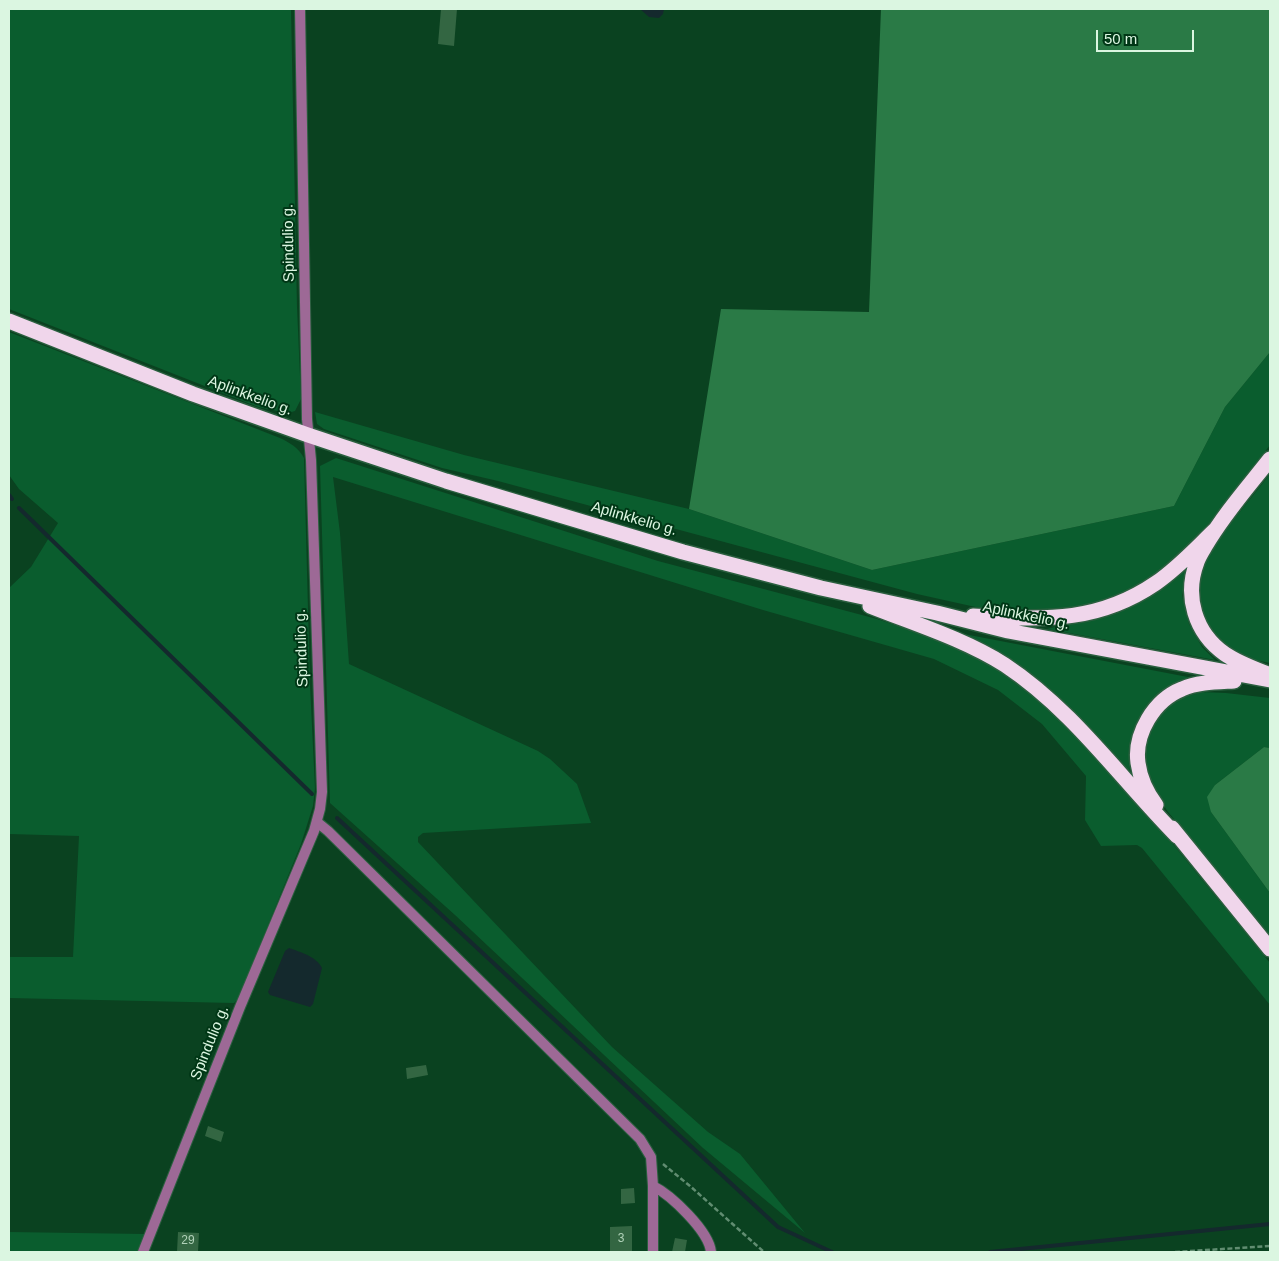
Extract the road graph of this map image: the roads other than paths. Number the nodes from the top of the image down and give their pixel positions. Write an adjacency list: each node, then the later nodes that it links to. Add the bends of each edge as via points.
1 (300, 9): 3 (street, Spindulio g.)
2 (9, 321): 3 (highway, Aplinkkelio g., via 193,394)
3 (308, 435): 6 (highway, Aplinkkelio g., via 542,511); 9 (street, Spindulio g., via 322,792)
4 (1270, 458): 5 (highway)
5 (1216, 529): 7 (highway, via 1158,582 1101,610 1051,619); 8 (highway, via 1197,562 1192,584 1198,622 1206,637 1226,655)
6 (821, 588): 7 (highway, Aplinkkelio g.); 10 (highway, via 975,648 1016,673 1072,720)
7 (937, 614): 8 (highway, Aplinkkelio g., via 1008,632)
8 (1267, 678): 10 (highway, via 1194,684 1180,689 1165,699 1146,724 1138,747 1143,783)
9 (317, 822): 12 (street, via 640,1139 651,1157); 13 (street, Spindulio g.)
10 (1177, 836): 11 (highway)
11 (1270, 949)
12 (653, 1186): 14 (street); 15 (street, via 672,1198 701,1230)
13 (143, 1252)
14 (653, 1252)
15 (711, 1252)

